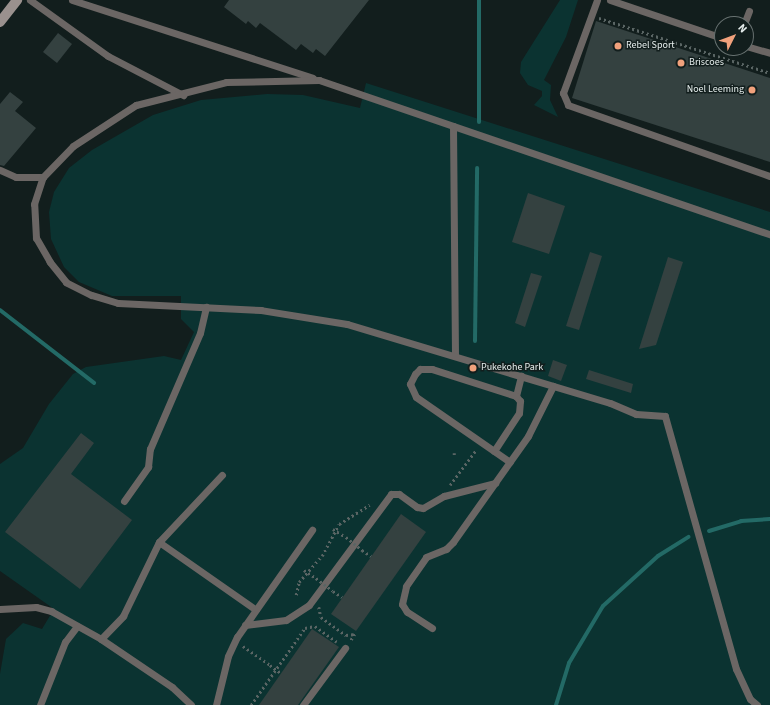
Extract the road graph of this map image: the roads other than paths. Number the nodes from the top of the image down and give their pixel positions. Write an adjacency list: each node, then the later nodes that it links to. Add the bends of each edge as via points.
1 (17, 0): 8 (main road)
2 (30, 0): 13 (lane, via 108,56)
3 (72, 0): 12 (lane)
4 (597, 0): 16 (lane, via 563,93 568,105)
5 (610, 0): 9 (lane)
6 (749, 11): 7 (lane)
7 (747, 16)
8 (0, 22)
9 (714, 35)
10 (754, 48): 11 (lane)
11 (770, 53)
12 (319, 80): 13 (lane, via 226,82); 14 (lane)
13 (183, 95): 17 (lane, via 136,105 73,146)
14 (453, 126): 18 (lane); 20 (lane)
15 (0, 170): 17 (lane, via 16,177)
16 (770, 176)
17 (43, 177): 19 (lane, via 34,204 36,238 66,282 91,296 118,303)
18 (770, 234)
19 (206, 307): 20 (lane, via 261,310 347,324); 28 (lane, via 202,329 150,449 148,467)
20 (455, 356): 21 (lane)
21 (521, 376): 22 (lane); 23 (lane)
22 (553, 386): 25 (lane, via 540,418); 42 (lane, via 641,415 665,416 669,421 736,669 750,699)
23 (516, 396): 24 (lane, via 520,401 519,413); 24 (lane, via 432,369 420,369 412,378 412,391 416,397)
24 (494, 451): 25 (lane)
25 (510, 462): 27 (lane)
26 (222, 475): 30 (lane)
27 (495, 483): 33 (lane, via 439,499 423,508 417,507 399,494 391,494 309,605 286,620); 35 (lane, via 453,542 446,549 426,557 406,586 402,604 407,612)
28 (124, 501)
29 (312, 530): 32 (lane)
30 (159, 542): 32 (lane); 36 (lane, via 123,616)
31 (0, 609): 34 (lane, via 36,607 51,611)
32 (256, 610): 33 (lane)
33 (245, 625): 40 (lane, via 228,656)
34 (77, 626): 36 (lane); 38 (lane, via 65,642)
35 (432, 628)
36 (101, 639): 39 (lane, via 172,687)
37 (345, 648): 41 (lane)
38 (40, 705)
39 (191, 705)
40 (216, 705)
41 (303, 705)
42 (757, 705)

